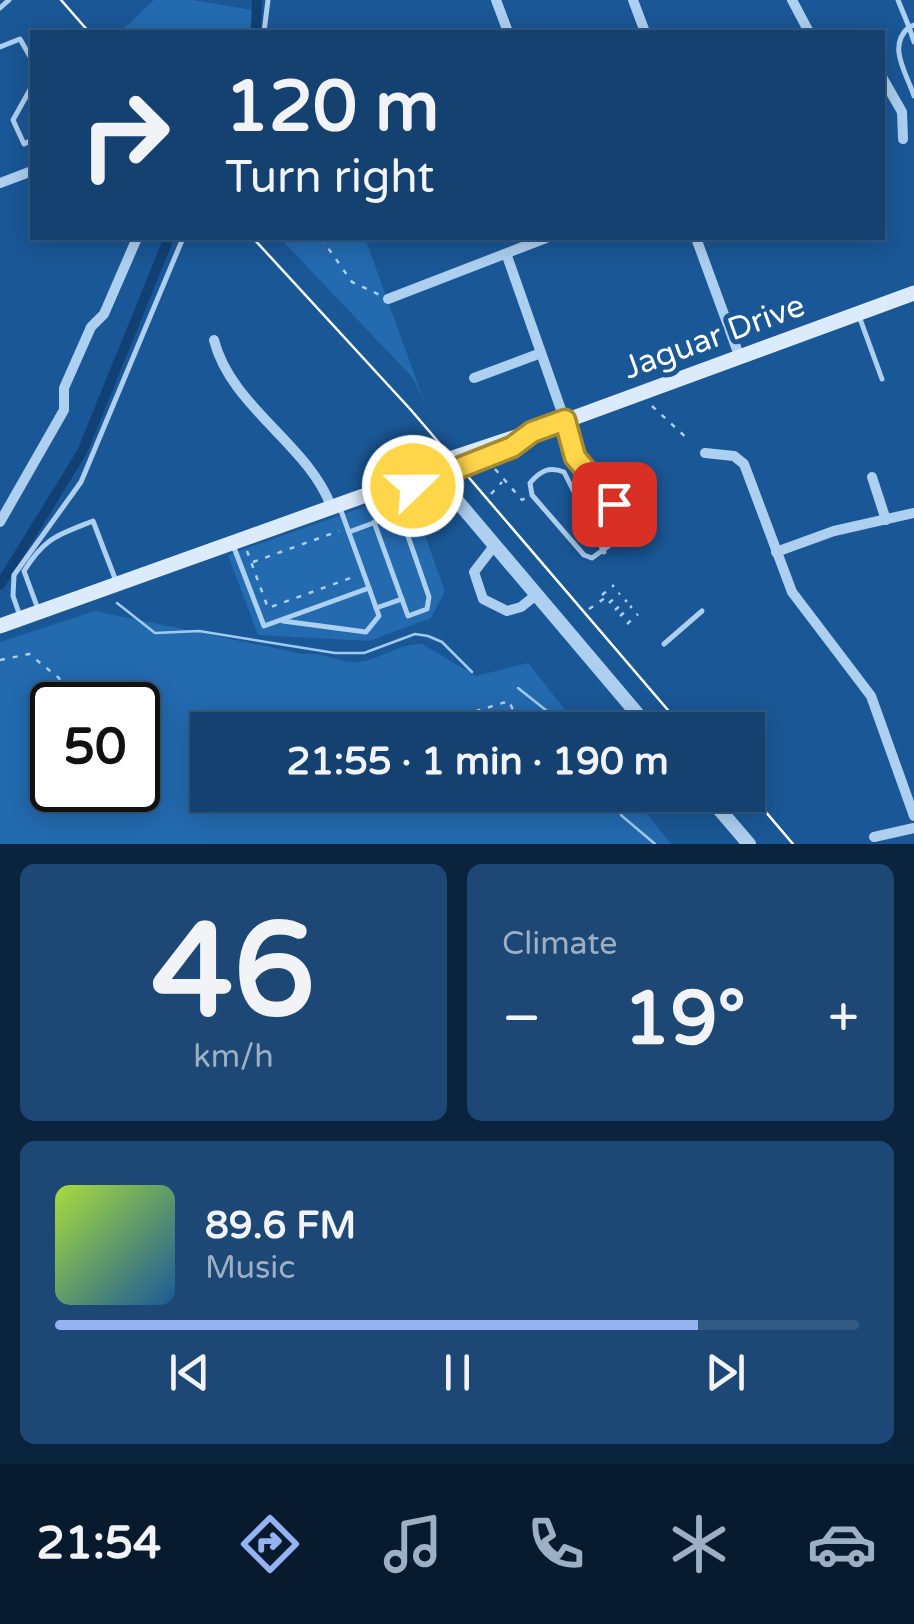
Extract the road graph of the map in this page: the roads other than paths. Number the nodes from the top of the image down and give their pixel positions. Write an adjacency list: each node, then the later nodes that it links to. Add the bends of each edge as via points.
1 (9, 0): 7 (lane)
2 (268, 0): 9 (lane)
3 (496, 0): 10 (street)
4 (633, 0): 11 (street)
5 (792, 0): 12 (street)
6 (898, 0): 8 (lane)
7 (0, 8)
8 (911, 26): 13 (lane); 18 (lane, via 897,48)
9 (264, 30)
10 (507, 30)
11 (641, 30)
12 (808, 30)
13 (914, 42)
14 (0, 47): 15 (lane, via 20,40)
15 (30, 57)
16 (885, 81): 19 (street, via 902,112)
17 (30, 90): 20 (lane, via 13,120 24,144)
18 (914, 96)
19 (903, 139)
20 (30, 141)
21 (30, 171): 22 (street)
22 (0, 183)
23 (136, 240): 45 (street, via 64,388 64,410)
24 (181, 240): 59 (lane, via 80,482 14,575)
25 (542, 240): 27 (street)
26 (697, 240): 33 (street)
27 (507, 256): 29 (street); 32 (street)
28 (914, 293): 30 (main road, Jaguar Drive)
29 (388, 298)
30 (858, 314): 33 (main road, Jaguar Drive); 35 (lane)
31 (214, 340): 42 (street, via 224,368)
32 (541, 353): 34 (street); 36 (street)
33 (740, 358): 36 (main road, Jaguar Drive)
34 (474, 378)
35 (882, 380)
36 (565, 420): 37 (main road, Jaguar Drive); 50 (lane, via 575,457 634,528)
37 (532, 432): 39 (main road, Jaguar Drive); 41 (main road, Jaguar Drive, via 386,480)
38 (705, 453): 51 (street, via 744,464)
39 (437, 477): 41 (main road, Jaguar Drive, via 422,475); 49 (street)
40 (872, 477): 44 (street)
41 (375, 492): 42 (main road, Jaguar Drive)
42 (336, 510): 47 (lane); 48 (main road, Jaguar Drive)
43 (914, 513): 44 (street)
44 (886, 520): 51 (street)
45 (0, 522)
46 (374, 522): 47 (lane); 55 (lane); 55 (lane, via 400,513 430,598 427,609 408,616)
47 (349, 532): 53 (lane)
48 (232, 542): 52 (main road, Jaguar Drive); 60 (lane, via 264,626)
49 (494, 546): 54 (street); 54 (street, via 474,572 484,598 507,611)
50 (604, 552): 50 (lane, via 564,472 537,475 532,495 567,538 584,555)
51 (776, 552): 65 (street, via 797,600 866,686)
52 (117, 584): 58 (main road, Jaguar Drive); 58 (lane, via 93,521 46,539 24,571)
53 (369, 588): 56 (lane); 60 (lane)
54 (536, 595): 63 (street)
55 (402, 599): 56 (lane)
56 (376, 608): 60 (lane, via 379,616 366,632)
57 (702, 611): 62 (lane)
58 (39, 612): 59 (main road, Jaguar Drive)
59 (21, 619): 61 (main road, Jaguar Drive)
60 (280, 620)
61 (0, 626)
62 (664, 644)
63 (636, 712)
64 (722, 812): 68 (street)
65 (914, 816)
66 (914, 828): 67 (street)
67 (874, 836)
68 (749, 844)

